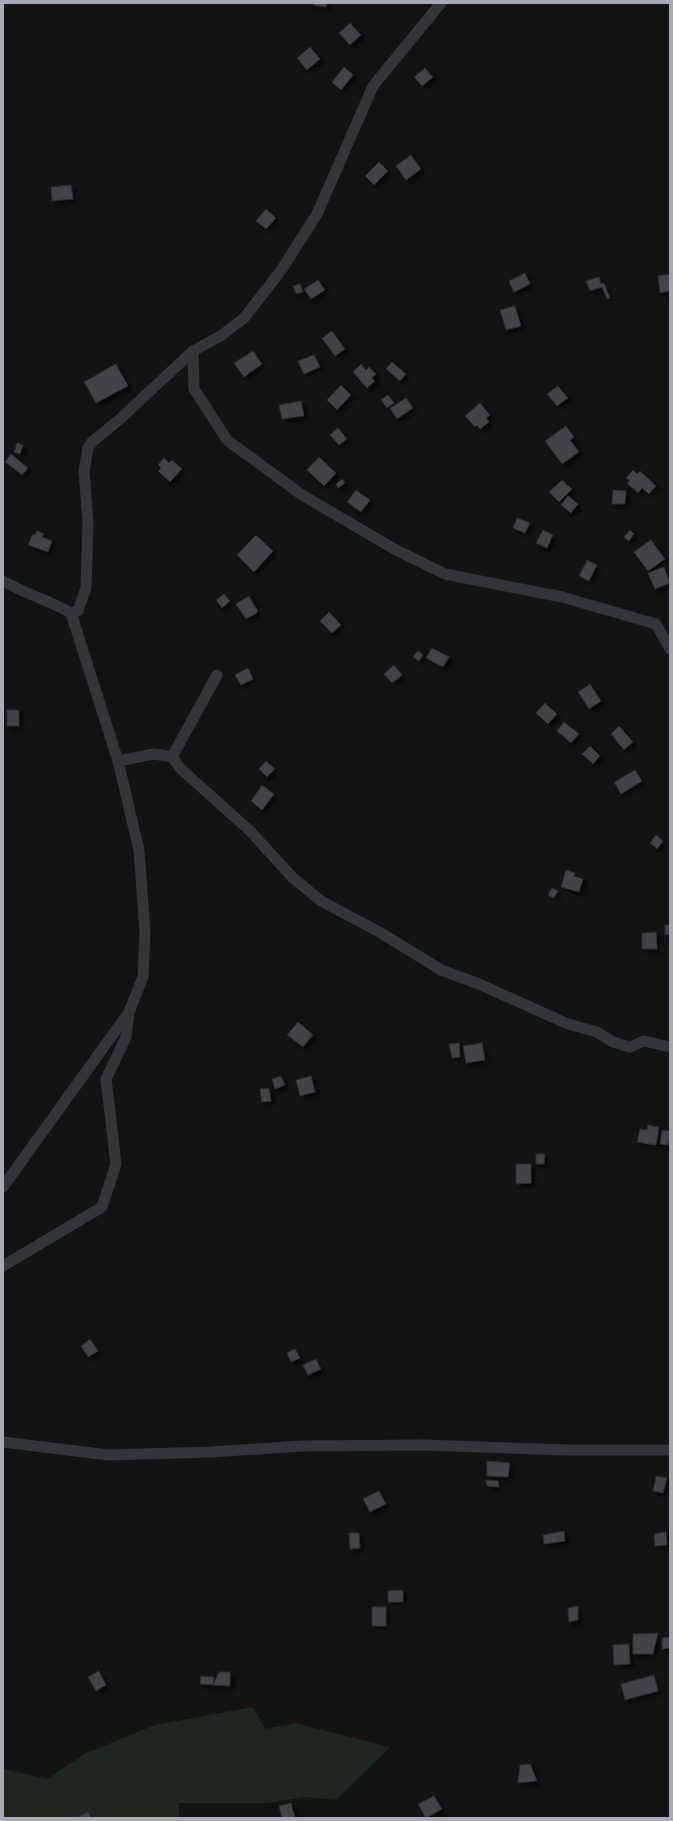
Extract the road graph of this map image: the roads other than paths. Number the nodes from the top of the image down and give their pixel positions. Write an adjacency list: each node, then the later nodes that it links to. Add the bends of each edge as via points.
1 (441, 3): 2 (street, via 373,86 317,214 282,269 244,318 222,335)
2 (193, 351): 4 (street, via 88,448 84,471 88,522 86,588 78,611); 5 (street, via 194,389 227,440 302,495 396,550 445,574 562,597 656,624)
3 (3, 581): 4 (street, via 17,590)
4 (71, 612): 8 (street)
5 (670, 649)
6 (217, 675): 7 (street)
7 (172, 757): 8 (street, via 154,754); 10 (street, via 180,768 250,831 293,878 321,901 383,934 441,970 568,1024 597,1032 613,1042 630,1047 644,1041)
8 (118, 761): 9 (street, via 139,850 145,932 143,977)
9 (129, 1012): 11 (street); 12 (street, via 126,1037 106,1079 116,1164 102,1207)
10 (670, 1047)
11 (3, 1187)
12 (3, 1266)
13 (4, 1440): 14 (street, via 108,1455 302,1446 423,1445 568,1450)
14 (670, 1450)

